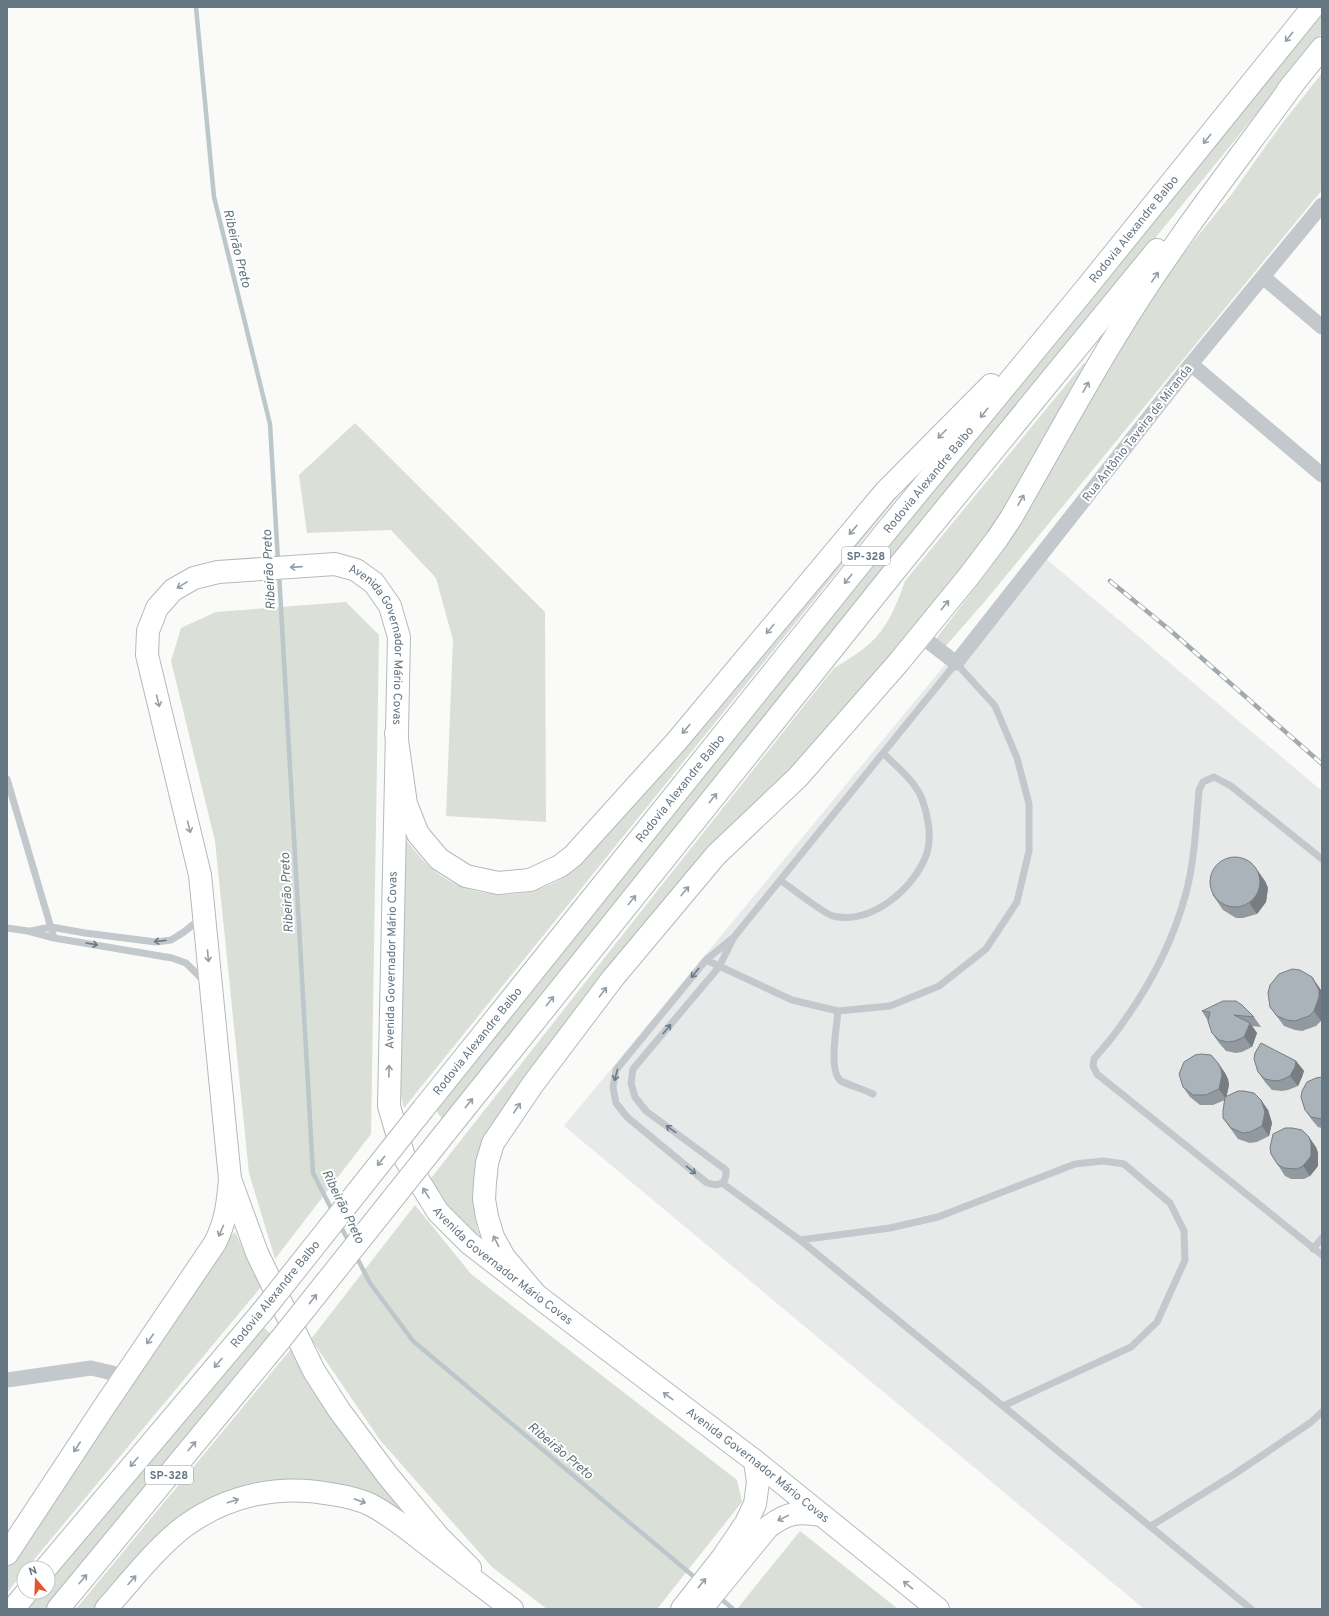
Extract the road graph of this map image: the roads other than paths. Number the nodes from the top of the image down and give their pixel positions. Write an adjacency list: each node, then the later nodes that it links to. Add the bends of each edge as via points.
1 (1314, 7): 6 (main road, Rodovia Alexandre Balbo / SP-328, one-way to 6)
2 (1322, 48): 3 (main road, SP-328)
3 (1296, 80): 10 (main road, one-way to 3, via 997,539 1115,336 1190,226); 47 (main road, SP-328, one-way to 3, bridge, via 280,1340 897,568)
4 (1322, 205): 5 (street, Rua Antônio Taveira de Miranda)
5 (1262, 277): 7 (street); 8 (street, Rua Antônio Taveira de Miranda)
6 (1087, 287): 12 (main road, one-way to 12, via 885,492 676,742 573,856 560,866 530,880 498,883 466,876 439,859 418,834 406,804); 43 (main road, Rodovia Alexandre Balbo / SP-328, one-way to 43, bridge, via 888,529 262,1312)
7 (1322, 327)
8 (1191, 364): 9 (street); 11 (street, Rua Antônio Taveira de Miranda)
9 (1322, 475)
10 (920, 635): 11 (street); 34 (main road, one-way to 10, via 504,1256 493,1237 487,1217 484,1199 487,1163 493,1143 533,1084 613,978 711,861 798,777)
11 (956, 663): 13 (lane); 26 (lane, via 995,706 1017,758 1029,804 1029,851 1016,902 986,949 939,986 890,1006)
12 (396, 732): 17 (main road, Avenida Governador Mário Covas, one-way to 17, via 399,637 390,606 374,583 356,570 334,564 218,572 194,578 173,590 157,608 148,631 147,656 200,875); 34 (main road, Avenida Governador Mário Covas, one-way to 12, via 469,1243 438,1212 404,1157 389,1106)
13 (883, 753): 16 (lane); 16 (lane, via 914,784 922,799 926,816 929,834 927,852 911,882 880,910 844,917 832,916)
14 (7, 779): 18 (lane)
15 (1322, 859): 32 (lane, via 1231,786 1214,777 1203,782 1199,790 1194,850 1186,892 1167,949 1124,1023 1094,1059 1093,1066 1097,1074)
16 (780, 880): 21 (lane)
17 (204, 915): 18 (lane, one-way to 18, via 171,940 156,942); 25 (main road, Avenida Governador Mário Covas, one-way to 25)
18 (51, 927): 20 (lane); 22 (lane)
19 (7, 928): 20 (lane)
20 (28, 931): 22 (lane)
21 (734, 937): 23 (lane); 24 (lane)
22 (54, 938): 25 (lane, one-way to 25, via 172,958 186,963)
23 (706, 960): 24 (lane); 29 (lane, one-way to 29, via 616,1070 613,1087 616,1103 627,1117 707,1183 714,1186)
24 (718, 967): 26 (lane, via 792,1000); 29 (lane, one-way to 24, via 726,1177 726,1170 646,1111 635,1098 631,1083 634,1069)
25 (211, 988): 28 (main road, Avenida Governador Mário Covas)
26 (838, 1011): 27 (lane, via 834,1064 836,1075 841,1080)
27 (873, 1094)
28 (230, 1179): 35 (main road, one-way to 35, via 223,1228); 49 (main road, Avenida Governador Mário Covas, via 257,1253 314,1370 339,1410 388,1476 438,1536)
29 (722, 1183): 31 (lane)
30 (1322, 1238): 32 (lane)
31 (800, 1240): 37 (lane); 37 (lane, via 890,1228 938,1217 1075,1164 1102,1161 1124,1164 1170,1202 1184,1231 1185,1260 1157,1322 1131,1346)
32 (1313, 1249): 33 (lane)
33 (1322, 1256)
34 (536, 1295): 39 (main road, Avenida Governador Mário Covas, one-way to 34)
35 (125, 1376): 36 (street, via 91,1368); 42 (main road, one-way to 42)
36 (7, 1380)
37 (1003, 1406): 41 (lane)
38 (1322, 1412): 41 (lane, via 1240,1471)
39 (755, 1461): 40 (main road, Avenida Governador Mário Covas); 44 (main road, via 758,1482 755,1504)
40 (821, 1515): 44 (main road, one-way to 44, via 805,1512 781,1518); 52 (main road, Avenida Governador Mário Covas, one-way to 40)
41 (1151, 1526): 53 (lane)
42 (7, 1554)
43 (53, 1560)
44 (730, 1561): 50 (main road, one-way to 44); 51 (main road)
45 (20, 1600): 46 (main road)
46 (13, 1609)
47 (58, 1609)
48 (106, 1609): 49 (main road, one-way to 49, via 166,1543 185,1526 228,1502 258,1493 282,1490 315,1491 346,1496 370,1505 393,1519)
49 (512, 1609)
50 (682, 1609)
51 (701, 1609)
52 (938, 1609)
53 (1251, 1609)

